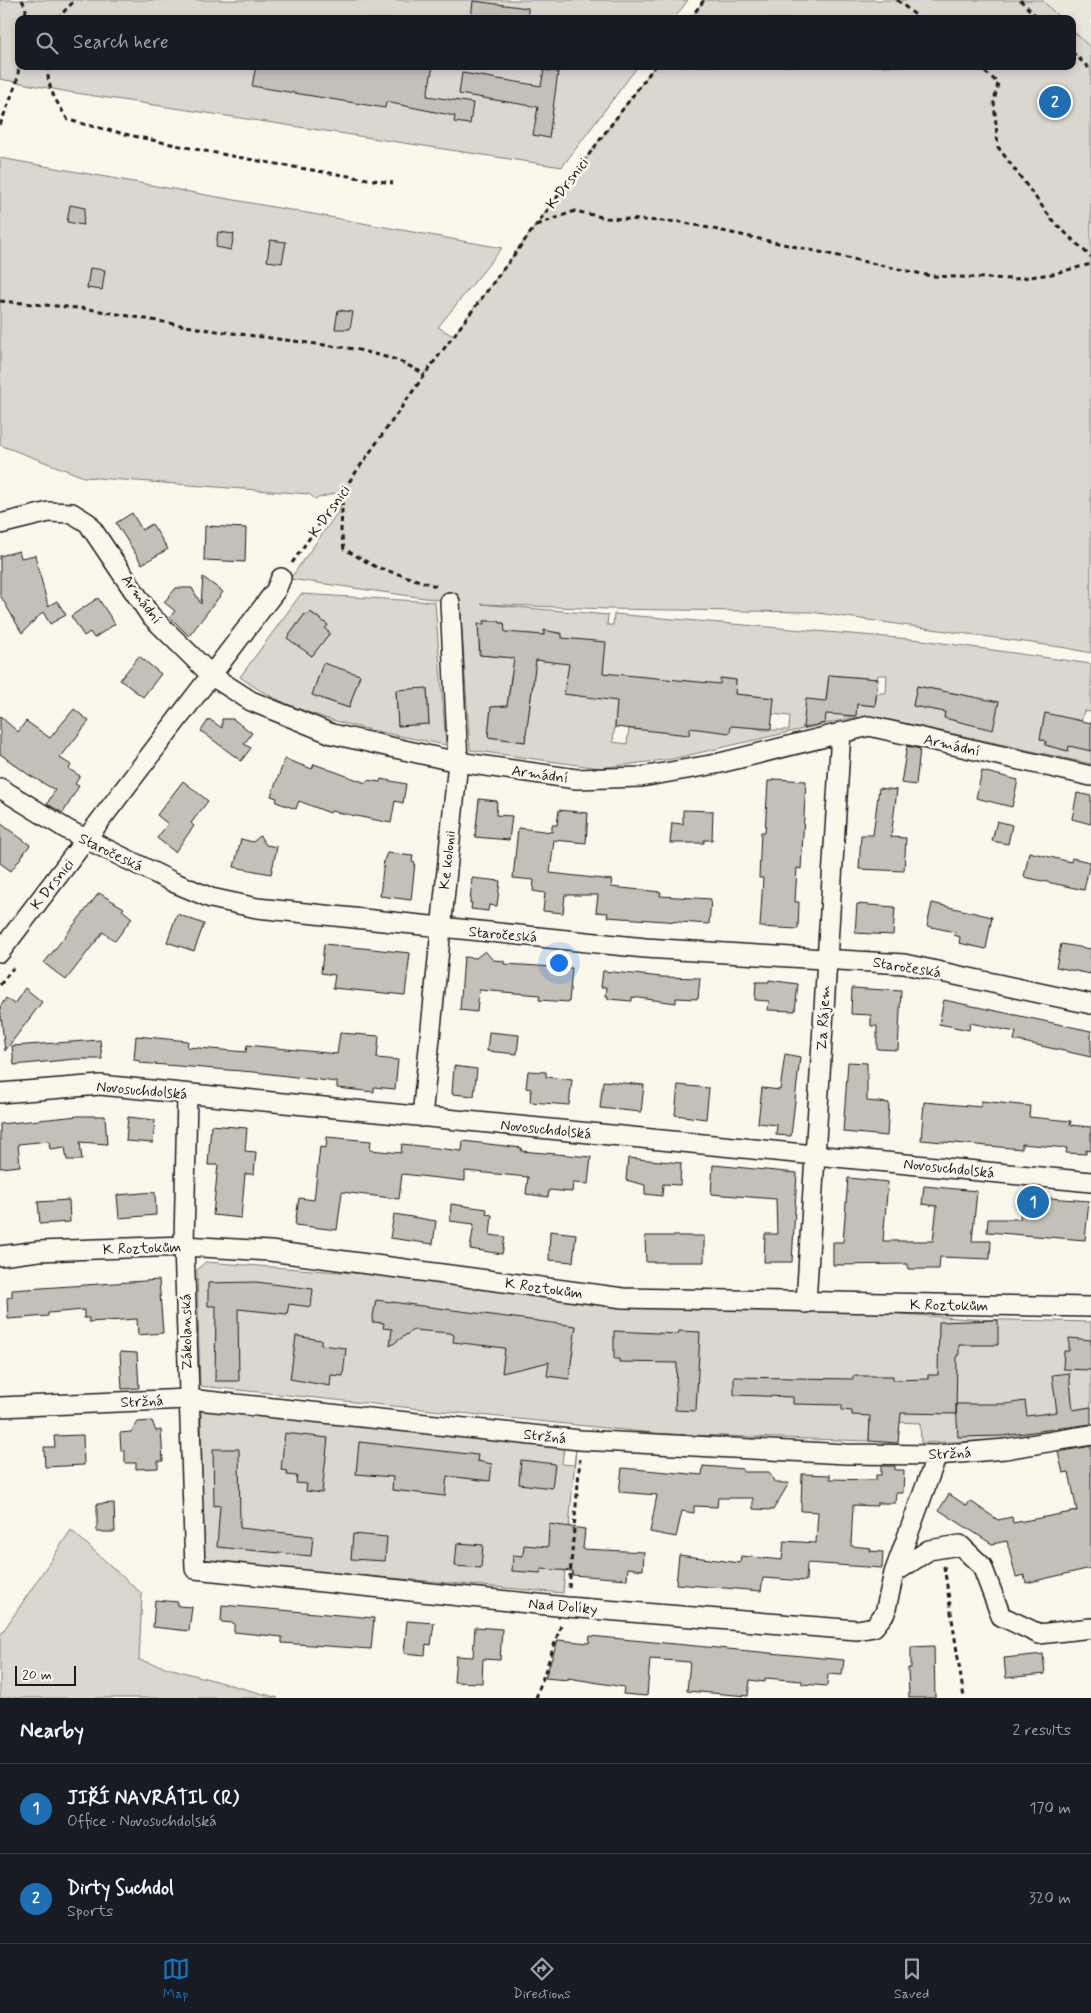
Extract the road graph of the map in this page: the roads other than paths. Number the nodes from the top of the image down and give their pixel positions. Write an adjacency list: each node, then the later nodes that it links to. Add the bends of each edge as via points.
1 (0, 524): 4 (street, Armádní, via 49,512 72,513 88,523 102,539 150,615)
2 (282, 578): 4 (street, K Drsnici)
3 (450, 602): 6 (street, Ke kolonii)
4 (212, 676): 6 (street, Armádní, via 251,701 332,734); 9 (street, K Drsnici)
5 (841, 732): 6 (street, Armádní, via 716,764 641,777 576,779); 7 (street, Armádní, via 869,726); 12 (street, Za Rájem)
6 (458, 762): 10 (street, Ke kolonii)
7 (1091, 776)
8 (0, 788): 9 (street, Staročeská)
9 (86, 840): 10 (street, Staročeská, via 211,898 257,908); 11 (street, K Drsnici)
10 (440, 928): 12 (street, Staročeská, via 645,948); 16 (street, Ke kolonii)
11 (0, 952)
12 (826, 958): 13 (street, Staročeská, via 904,964); 17 (street, Za Rájem)
13 (1091, 1004)
14 (0, 1093): 15 (street, Novosuchdolská, via 100,1085)
15 (187, 1094): 16 (street, Novosuchdolská); 19 (street, Zákolanská)
16 (422, 1117): 17 (street, Novosuchdolská)
17 (816, 1155): 18 (street, Novosuchdolská); 21 (street, Za Rájem)
18 (1091, 1182)
19 (184, 1246): 20 (street, K Roztokům, via 39,1251); 21 (street, K Roztokům, via 270,1251 623,1298); 23 (street, Zákolanská)
20 (0, 1256)
21 (806, 1304): 22 (street, K Roztokům)
22 (1091, 1307)
23 (188, 1399): 24 (street, Stržná); 26 (street, Stržná, via 580,1440 846,1454); 27 (street, Zákolanská)
24 (0, 1407)
25 (1091, 1435): 26 (street, Stržná, via 1005,1449)
26 (937, 1455): 28 (street, Nad Dolíky)
27 (195, 1569): 28 (street, Nad Dolíky, via 567,1607 857,1630 874,1627 885,1613)
28 (894, 1573): 29 (street, via 930,1550 960,1545 982,1566 1000,1616 1039,1634)
29 (1091, 1628)

